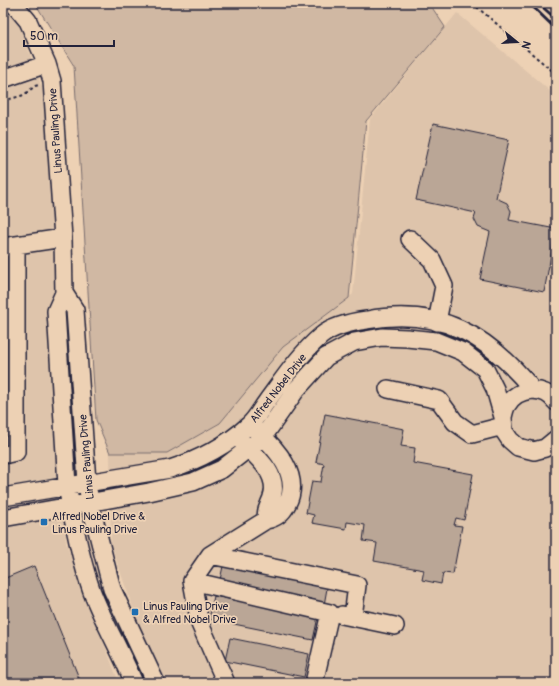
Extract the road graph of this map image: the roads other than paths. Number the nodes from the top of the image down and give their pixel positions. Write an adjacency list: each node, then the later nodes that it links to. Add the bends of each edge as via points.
1 (13, 3): 2 (street, Linus Pauling Drive, via 28,22)
2 (47, 64): 3 (street); 4 (street, Linus Pauling Drive, via 52,81)
3 (5, 75)
4 (63, 238): 6 (street); 7 (street, Linus Pauling Drive)
5 (410, 239): 8 (street, via 432,260 444,286)
6 (10, 246): 18 (street, via 16,452)
7 (64, 293): 19 (street, Linus Pauling Drive, via 75,310); 20 (street, Linus Pauling Drive, via 56,311)
8 (437, 322): 10 (street, Alfred Nobel Drive, via 473,334 514,366); 13 (street, Alfred Nobel Drive, via 423,318 382,317 350,323 323,335 296,361)
9 (388, 389): 12 (street, via 439,400 454,422 472,434)
10 (533, 390): 11 (street, Alfred Nobel Drive, via 549,395); 12 (street, via 514,396 506,405)
11 (556, 402)
12 (503, 421): 15 (street, Alfred Nobel Drive, via 495,389 484,369 463,352 436,341 382,337 354,342 326,357 296,390); 16 (street, Alfred Nobel Drive, via 510,440 523,449 545,448)
13 (250, 424): 14 (street, Alfred Nobel Drive); 15 (street)
14 (235, 435): 17 (street); 19 (street, Alfred Nobel Drive, via 216,450 190,463 170,469)
15 (264, 437): 17 (street, Alfred Nobel Drive); 25 (street, via 282,458 292,484 284,510 277,518)
16 (556, 438)
17 (249, 450): 22 (street, Alfred Nobel Drive, via 222,469 193,482); 25 (street, via 270,472 272,479 273,491 265,510)
18 (3, 455)
19 (87, 482): 20 (street, Alfred Nobel Drive); 22 (street, Linus Pauling Drive)
20 (67, 485): 21 (street, Alfred Nobel Drive); 23 (street, Linus Pauling Drive)
21 (3, 497)
22 (90, 503): 23 (street, Alfred Nobel Drive); 32 (street, Linus Pauling Drive, via 112,589)
23 (71, 507): 24 (street, Alfred Nobel Drive); 31 (street, Linus Pauling Drive, via 76,536 92,591)
24 (3, 518)
25 (266, 520): 26 (street)
26 (210, 556): 27 (street); 29 (street, via 358,585)
27 (192, 581): 28 (street); 33 (street, via 200,624)
28 (330, 613): 29 (street); 34 (street)
29 (353, 617): 30 (street)
30 (395, 626)
31 (134, 683)
32 (156, 683)
33 (226, 683)
34 (314, 683)

